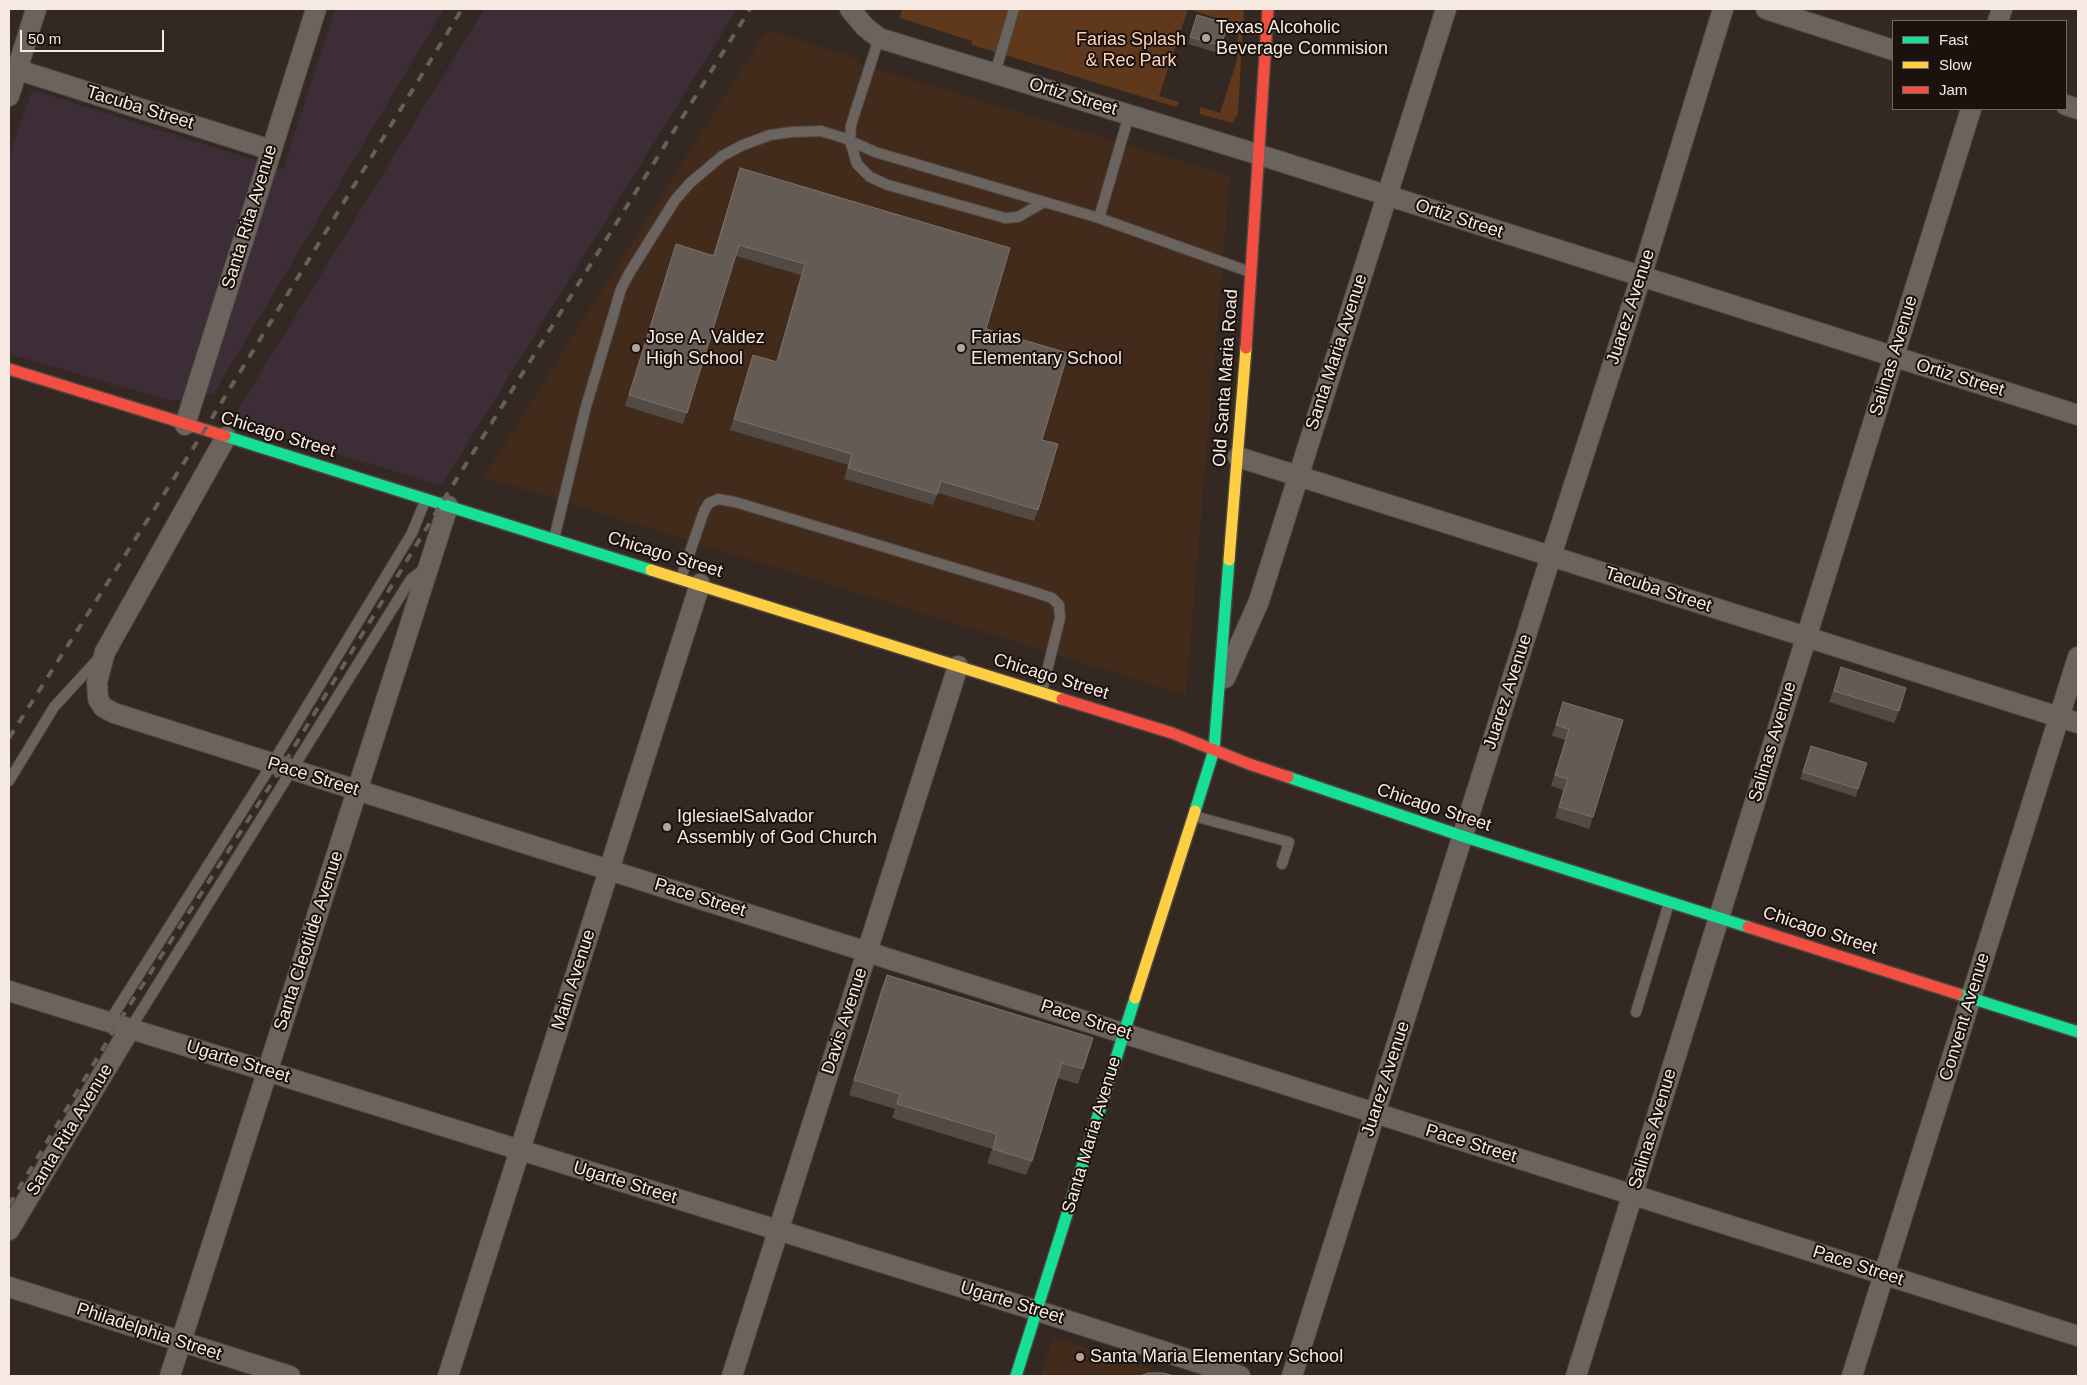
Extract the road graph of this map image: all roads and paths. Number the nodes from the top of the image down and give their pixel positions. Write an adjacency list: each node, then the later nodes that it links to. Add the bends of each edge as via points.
1 (36, 9): 11 (street)
2 (316, 9): 17 (street, Santa Rita Avenue)
3 (850, 9): 9 (street, Ortiz Street)
4 (1014, 9): 12 (lane)
5 (1268, 9): 18 (street, Old Santa Maria Road)
6 (1446, 9): 19 (street, Santa Maria Avenue)
7 (1723, 9): 23 (street, Juarez Avenue)
8 (1766, 9): 10 (street)
9 (879, 38): 12 (street, Ortiz Street); 16 (lane, via 851,125)
10 (1892, 50)
11 (13, 68): 13 (street); 17 (street, Tacuba Street)
12 (995, 73): 15 (street, Ortiz Street)
13 (9, 96)
14 (1971, 110): 24 (street, Salinas Avenue)
15 (1129, 115): 18 (street, Ortiz Street); 21 (lane)
16 (850, 141): 20 (lane, via 875,152); 20 (lane, via 857,164 870,177 888,185 1005,218 1018,217); 33 (lane, via 821,131 770,135 722,156 675,200 621,289 585,410)
17 (271, 150): 27 (street, Santa Rita Avenue)
18 (1260, 155): 19 (street, Ortiz Street); 22 (street, Old Santa Maria Road)
19 (1387, 196): 23 (street, Ortiz Street); 30 (street, Santa Maria Avenue)
20 (1044, 202): 21 (lane)
21 (1099, 218): 22 (lane)
22 (1252, 272): 29 (street, Old Santa Maria Road)
23 (1641, 276): 24 (street, Ortiz Street); 34 (street, Juarez Avenue)
24 (1894, 357): 26 (street, Ortiz Street); 37 (street, Salinas Avenue)
25 (9, 369): 27 (street, Chicago Street)
26 (2078, 415)
27 (186, 425): 28 (street, Chicago Street)
28 (226, 437): 31 (street, Chicago Street); 38 (street)
29 (1238, 457): 30 (street, Tacuba Street); 42 (street, Old Santa Maria Road)
30 (1298, 476): 34 (street, Tacuba Street); 42 (street, Santa Maria Avenue, via 1259,602)
31 (426, 500): 32 (street, Chicago Street); 45 (lane, via 412,533)
32 (448, 506): 33 (street, Chicago Street); 35 (street, Santa Cleotilde Avenue)
33 (554, 540): 36 (street, Chicago Street)
34 (1551, 556): 37 (street, Tacuba Street); 50 (street, Juarez Avenue)
35 (429, 566): 46 (lane, via 411,579); 48 (street, Santa Cleotilde Avenue)
36 (690, 581): 40 (street, Chicago Street); 41 (lane, via 704,510 718,499 1031,591 1052,598 1059,605 1060,618); 52 (street, Main Avenue)
37 (1806, 637): 43 (street, Tacuba Street); 54 (street, Salinas Avenue)
38 (105, 652): 45 (street, Pace Street, via 97,682 98,699 103,707); 47 (lane, via 54,707)
39 (2078, 657): 43 (street, Convent Avenue)
40 (958, 666): 41 (street, Chicago Street); 55 (street, Davis Avenue)
41 (1042, 692): 44 (street, Chicago Street, via 1172,733)
42 (1218, 692): 44 (street, Old Santa Maria Road)
43 (2069, 720): 57 (street, Convent Avenue)
44 (1214, 750): 49 (street, Santa Maria Avenue); 50 (street, Chicago Street)
45 (272, 764): 46 (street, Pace Street); 59 (lane)
46 (291, 770): 48 (street, Pace Street); 60 (lane)
47 (9, 781)
48 (357, 790): 52 (street, Pace Street); 63 (street, Santa Cleotilde Avenue)
49 (1193, 816): 51 (lane, via 1289,842); 61 (street, Santa Maria Avenue)
50 (1462, 836): 53 (street, Chicago Street); 64 (street, Juarez Avenue)
51 (1282, 864)
52 (609, 870): 55 (street, Pace Street); 65 (street, Main Avenue)
53 (1670, 902): 54 (street, Chicago Street); 58 (lane)
54 (1719, 917): 57 (street, Chicago Street); 66 (street, Salinas Avenue)
55 (868, 951): 61 (street, Pace Street); 68 (street, Davis Avenue)
56 (9, 991): 59 (street, Ugarte Street)
57 (1971, 998): 62 (street, Chicago Street); 69 (street, Convent Avenue)
58 (1636, 1012)
59 (109, 1022): 60 (street, Ugarte Street)
60 (130, 1029): 63 (street, Ugarte Street); 67 (street, Santa Rita Avenue)
61 (1124, 1032): 64 (street, Pace Street); 71 (street, Santa Maria Avenue)
62 (2078, 1032)
63 (268, 1072): 65 (street, Ugarte Street); 73 (street, Santa Cleotilde Avenue)
64 (1375, 1114): 66 (street, Pace Street); 80 (street, Juarez Avenue)
65 (520, 1150): 68 (street, Ugarte Street); 76 (street, Main Avenue)
66 (1632, 1195): 69 (street, Pace Street); 81 (street, Salinas Avenue)
67 (9, 1230)
68 (779, 1231): 71 (street, Ugarte Street); 77 (street, Davis Avenue)
69 (1884, 1275): 72 (street, Pace Street); 82 (street, Convent Avenue)
70 (9, 1287): 73 (street, Philadelphia Street)
71 (1038, 1311): 78 (street, Santa Maria Avenue); 79 (street, Ugarte Street)
72 (2078, 1336)
73 (182, 1342): 74 (street, Santa Cleotilde Avenue); 75 (street, Philadelphia Street)
74 (170, 1376)
75 (290, 1376)
76 (448, 1376)
77 (732, 1376)
78 (1016, 1376)
79 (1240, 1376)
80 (1292, 1376)
81 (1576, 1376)
82 (1852, 1376)

